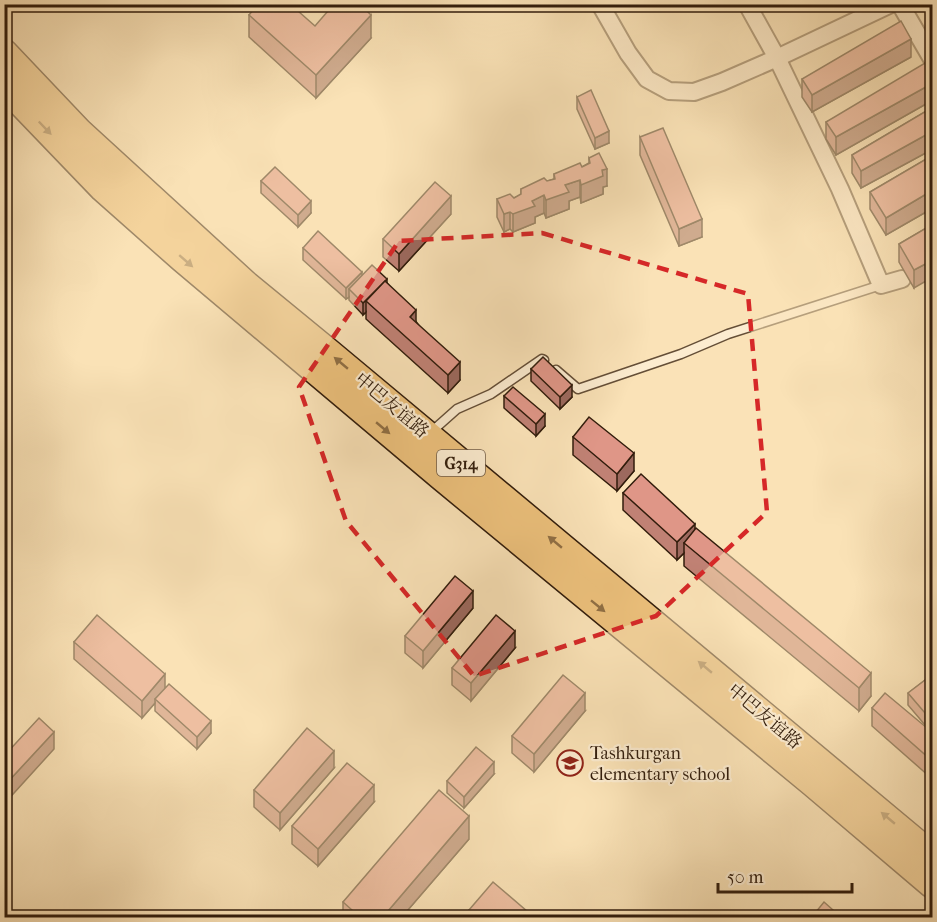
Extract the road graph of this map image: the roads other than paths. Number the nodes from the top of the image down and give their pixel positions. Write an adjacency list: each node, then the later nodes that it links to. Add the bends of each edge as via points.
1 (600, 4): 6 (street, via 647,79 669,91 694,92)
2 (747, 4): 6 (street)
3 (891, 4): 6 (street)
4 (900, 4): 7 (street)
5 (4, 53): 11 (highway, 中巴友谊路 / G314, one-way to 5, via 244,284 79,132)
6 (777, 58): 10 (street)
7 (933, 59)
8 (4, 85): 13 (highway, 中巴友谊路 / G314, one-way to 13, via 103,188 182,258)
9 (902, 279): 10 (street)
10 (881, 285): 11 (lane, via 728,334 578,389 542,359 491,394 457,409)
11 (428, 435): 12 (highway, 中巴友谊路 / G314, one-way to 11)
12 (933, 856)
13 (933, 884)

